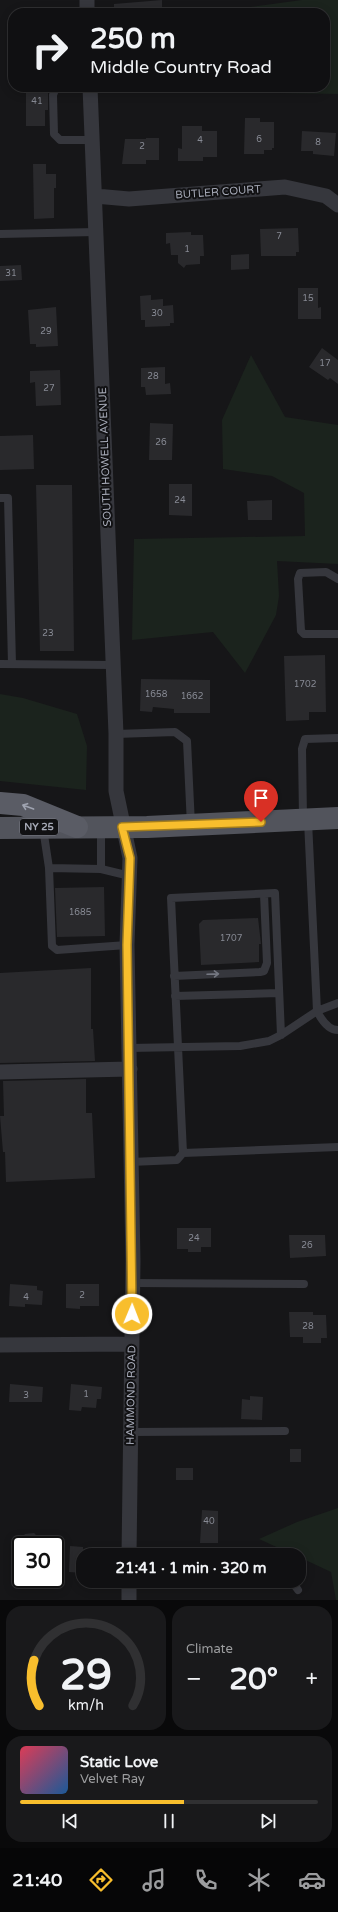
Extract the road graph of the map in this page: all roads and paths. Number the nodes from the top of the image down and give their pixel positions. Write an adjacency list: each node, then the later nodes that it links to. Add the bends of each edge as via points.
1 (54, 92): 3 (lane, via 54,134 60,140)
2 (90, 92): 3 (street, SOUTH HOWELL AVENUE)
3 (92, 140): 4 (street, SOUTH HOWELL AVENUE)
4 (95, 196): 5 (street, BUTLER COURT, via 129,198 285,187 326,196); 6 (street, SOUTH HOWELL AVENUE)
5 (338, 205)
6 (96, 232): 7 (lane); 13 (street, SOUTH HOWELL AVENUE)
7 (0, 234)
8 (0, 498): 12 (lane, via 8,498)
9 (338, 579): 10 (lane, via 326,572 300,573 298,579 301,631 304,634)
10 (338, 634)
11 (0, 664): 12 (lane)
12 (12, 664): 13 (lane)
13 (113, 665): 14 (street, SOUTH HOWELL AVENUE)
14 (116, 734): 19 (lane, via 175,732 186,741); 23 (street, SOUTH HOWELL AVENUE, via 116,791)
15 (338, 738): 18 (lane, via 305,739 302,749)
16 (0, 803): 21 (highway, one-way to 16, via 23,805)
17 (338, 818): 18 (main road, NY 25)
18 (306, 820): 19 (main road, NY 25); 34 (lane)
19 (191, 826): 23 (main road, NY 25)
20 (43, 827): 21 (main road, NY 25); 24 (main road, NY 25); 25 (lane)
21 (77, 827): 22 (main road, NY 25)
22 (101, 827): 23 (main road, NY 25); 26 (lane)
23 (122, 827): 27 (street, HAMMOND ROAD, via 130,858)
24 (0, 828)
25 (49, 868): 26 (lane); 29 (lane, via 52,946 58,950)
26 (101, 869): 27 (lane)
27 (130, 876): 29 (street, HAMMOND ROAD)
28 (264, 894): 30 (lane, one-way to 28, via 264,971 267,963); 30 (lane, via 171,898); 31 (lane, via 275,894)
29 (127, 945): 38 (street, HAMMOND ROAD)
30 (174, 976): 32 (lane)
31 (279, 993): 32 (lane); 36 (lane)
32 (175, 996): 37 (lane)
33 (338, 1003): 34 (lane)
34 (317, 1011): 35 (lane, via 322,1021); 36 (lane)
35 (338, 1030)
36 (281, 1035): 37 (lane, via 269,1041 240,1046)
37 (177, 1047): 38 (lane); 42 (lane)
38 (129, 1048): 39 (street, HAMMOND ROAD)
39 (130, 1069): 40 (street); 43 (street, HAMMOND ROAD)
40 (0, 1072)
41 (338, 1147): 42 (lane)
42 (183, 1154): 43 (lane, via 177,1160)
43 (131, 1162): 44 (street, HAMMOND ROAD)
44 (132, 1283): 45 (lane); 46 (street, HAMMOND ROAD)
45 (304, 1284)
46 (132, 1344): 47 (street); 49 (street, HAMMOND ROAD)
47 (0, 1345)
48 (285, 1431): 49 (lane)
49 (131, 1432): 50 (street, HAMMOND ROAD)
50 (129, 1548)
51 (129, 1588): 52 (street)
52 (129, 1600)

